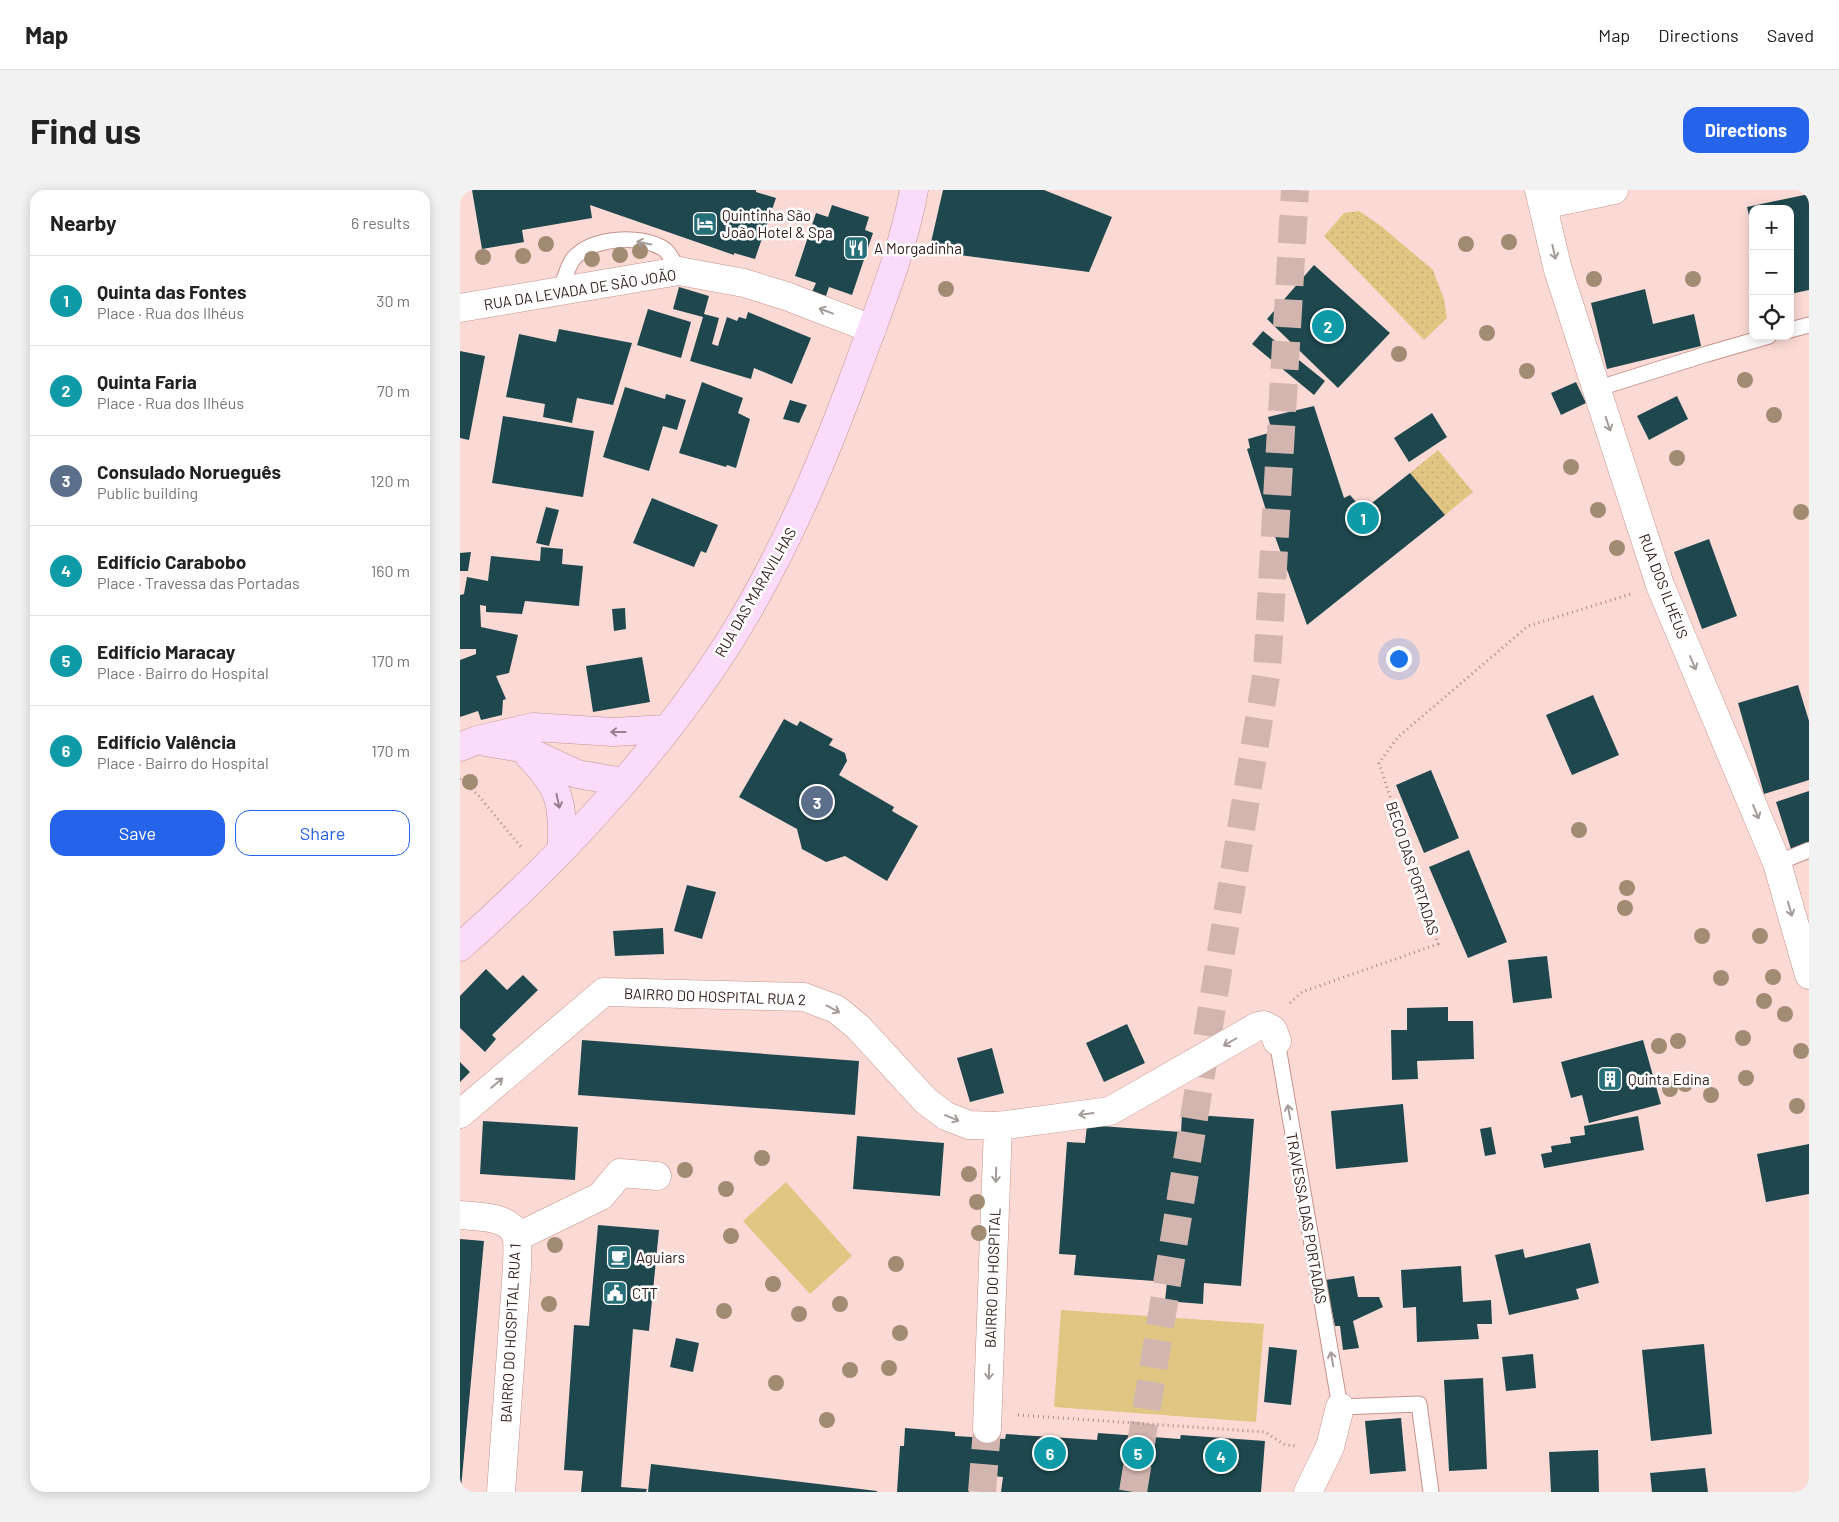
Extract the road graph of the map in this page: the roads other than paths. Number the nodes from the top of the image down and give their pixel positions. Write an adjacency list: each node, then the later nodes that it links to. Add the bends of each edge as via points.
1 (914, 190): 8 (main road, RUA DAS MARAVILHAS)
2 (1614, 190): 3 (street)
3 (1541, 197): 11 (street, RUA DOS ILHÉUS, one-way to 11, via 1558,270)
4 (679, 272): 5 (street, RUA DA LEVADA DE SÃO JOÃO); 5 (lane, one-way to 5, via 665,250 644,241 615,240 589,247 573,260); 8 (street, RUA DA LEVADA DE SÃO JOÃO, one-way to 4, via 744,283)
5 (560, 292): 6 (street, RUA DA LEVADA DE SÃO JOÃO)
6 (460, 308)
7 (1809, 325): 9 (lane)
8 (872, 329): 12 (main road, RUA DAS MARAVILHAS, via 828,449 794,525 739,625)
9 (1794, 329)
10 (1755, 340): 11 (lane)
11 (1596, 389): 18 (street, RUA DOS ILHÉUS, one-way to 18, via 1660,585)
12 (666, 729): 13 (main road, one-way to 13, via 614,732 533,727); 15 (main road, RUA DAS MARAVILHAS)
13 (468, 744): 14 (main road)
14 (521, 748): 15 (main road, via 577,774); 16 (main road, one-way to 16, via 553,784 559,800)
15 (623, 782): 16 (main road, RUA DAS MARAVILHAS)
16 (562, 849): 19 (main road, RUA DAS MARAVILHAS)
17 (1809, 850): 18 (lane)
18 (1777, 862): 20 (street, RUA DOS ILHÉUS, one-way to 20)
19 (460, 947)
20 (1809, 975)
21 (1275, 1036): 23 (street, one-way to 23, via 1264,1025 1258,1026 1110,1111); 27 (lane, TRAVESSA DAS PORTADAS, one-way to 21)
22 (460, 1114): 23 (street, BAIRRO DO HOSPITAL RUA 2, one-way to 23, via 604,992 804,997 836,1009 858,1027 926,1101 946,1116 969,1125)
23 (998, 1126): 28 (street, BAIRRO DO HOSPITAL, one-way to 28)
24 (657, 1176): 26 (street, via 620,1173 602,1196)
25 (460, 1215): 26 (street, BAIRRO DO HOSPITAL RUA 1, via 494,1219 507,1225)
26 (517, 1237): 29 (street, BAIRRO DO HOSPITAL RUA 1)
27 (1340, 1407): 30 (street, TRAVESSA DAS PORTADAS, via 1330,1448); 31 (lane, via 1419,1404)
28 (987, 1429)
29 (501, 1492)
30 (1308, 1492)
31 (1431, 1492)

